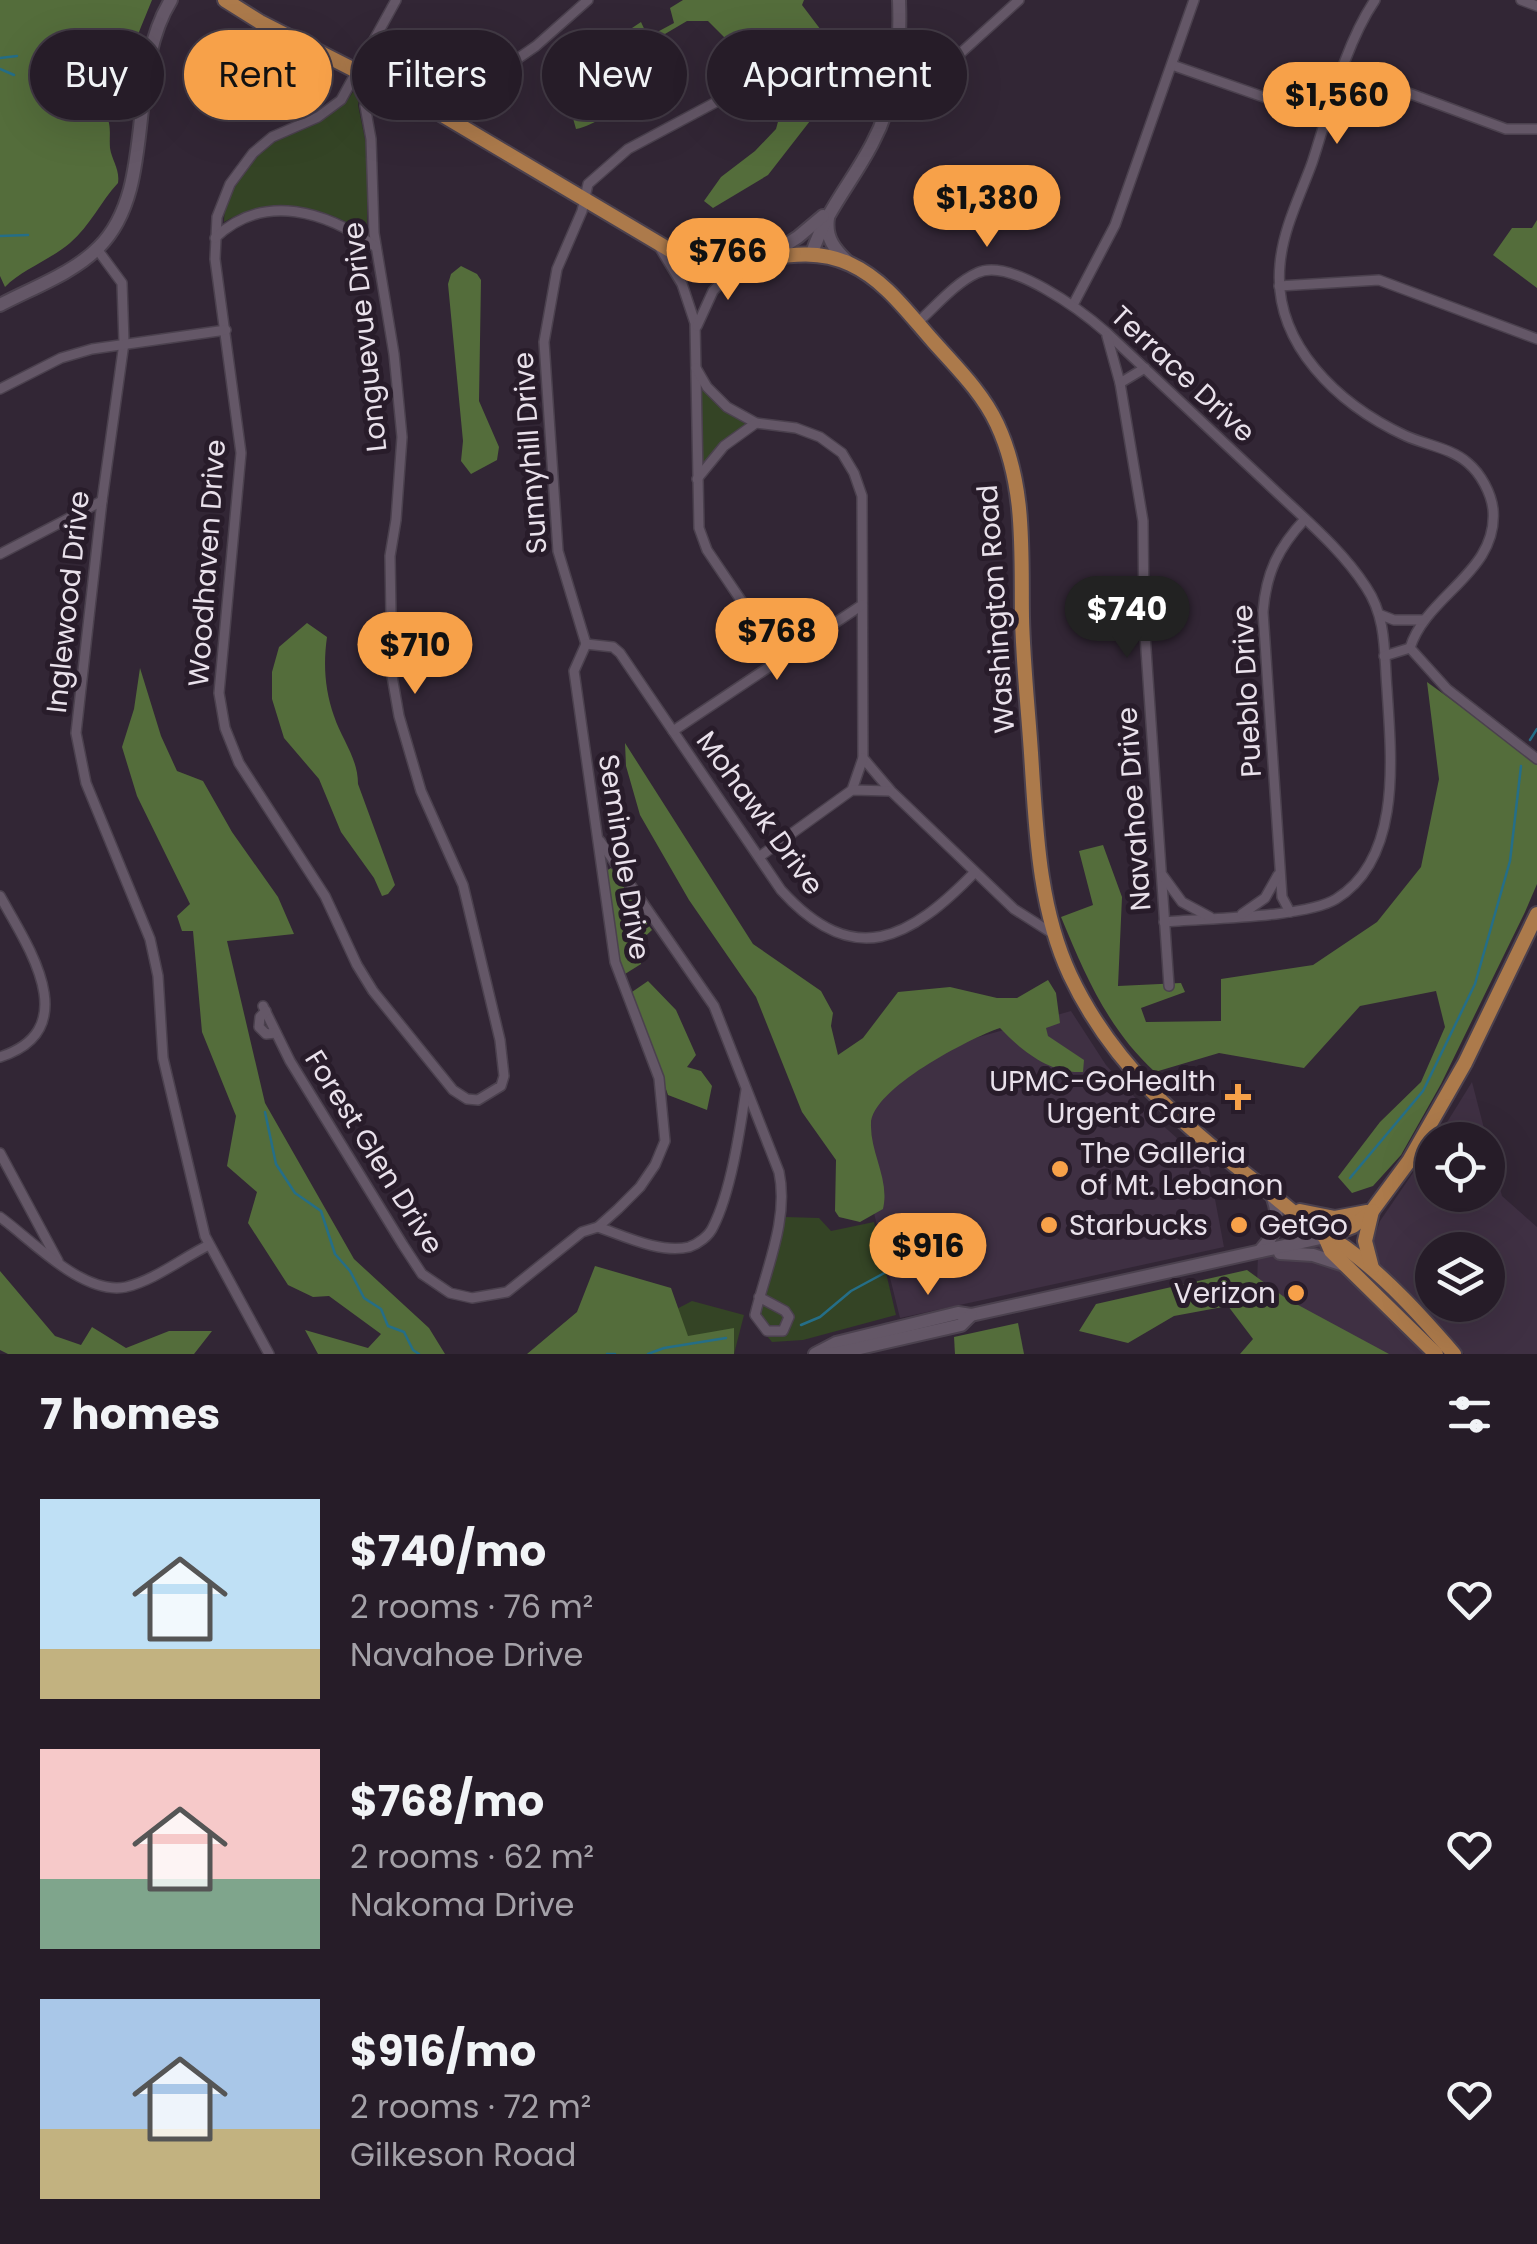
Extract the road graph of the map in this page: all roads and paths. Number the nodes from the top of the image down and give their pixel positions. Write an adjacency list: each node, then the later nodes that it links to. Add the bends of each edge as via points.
1 (171, 0): 30 (street, via 148,54 128,200)
2 (224, 0): 16 (main road, Washington Road)
3 (396, 0): 11 (street, Woodhaven Drive)
4 (588, 0): 14 (street)
5 (899, 0): 12 (street)
6 (1019, 0): 13 (street)
7 (1194, 0): 15 (street)
8 (1375, 0): 18 (street)
9 (1521, 0): 10 (street)
10 (1537, 6)
11 (380, 30)
12 (898, 30)
13 (967, 47)
14 (522, 56)
15 (1172, 66): 19 (street, via 1280,102); 37 (street, via 1115,225)
16 (352, 67)
17 (352, 82): 27 (street, Woodhaven Drive, via 330,110 272,137 244,164 224,194)
18 (1339, 83): 19 (street); 24 (street, via 1392,87 1506,128)
19 (1331, 104): 35 (street, via 1286,232)
20 (707, 108): 25 (street, Sunnyhill Drive, via 628,149 588,184)
21 (368, 120): 29 (street, Longuevue Drive)
22 (451, 120): 25 (main road, Washington Road)
23 (882, 120): 26 (street)
24 (1537, 129)
25 (584, 201): 28 (main road, Washington Road); 56 (street, Sunnyhill Drive, via 557,269 544,353 558,550)
26 (829, 210): 31 (street); 32 (street); 34 (street, via 829,238)
27 (214, 239): 29 (street, via 244,217 293,211 326,217); 39 (street, Woodhaven Drive)
28 (658, 245): 33 (main road, Washington Road, via 698,262); 40 (street, via 687,294)
29 (376, 247): 81 (street, Longuevue Drive, via 402,438 390,556 392,676 421,792 463,885 500,1040 501,1086)
30 (97, 250): 36 (street); 43 (street, Inglewood Drive, via 122,283)
31 (812, 254): 32 (main road, Washington Road); 34 (main road, Washington Road)
32 (766, 257): 33 (main road, Washington Road)
33 (740, 264): 40 (street, via 708,298)
34 (849, 264): 38 (main road, Washington Road, via 884,287)
35 (1278, 286): 42 (street, via 1380,280); 55 (street, via 1290,329 1323,379 1370,418 1468,462 1483,481 1492,505 1487,546)
36 (0, 305)
37 (1073, 305): 38 (street, Terrace Drive, via 993,269 972,276); 41 (street, Terrace Drive)
38 (917, 323): 76 (main road, Washington Road, via 982,399 1014,477 1023,541 1037,846)
39 (226, 330): 43 (street); 81 (street, Woodhaven Drive, via 241,464 220,659 225,728 247,778 325,896 373,990 454,1090)
40 (696, 333): 44 (street)
41 (1107, 333): 45 (street, Terrace Drive); 46 (street, Navahoe Drive)
42 (1537, 339)
43 (124, 343): 47 (street, via 62,358); 50 (street, Inglewood Drive)
44 (696, 368): 48 (street, via 727,407); 49 (street)
45 (1144, 368): 46 (street); 51 (street, Terrace Drive)
46 (1120, 383): 69 (street, Navahoe Drive, via 1143,520)
47 (0, 389)
48 (756, 423): 49 (street, via 724,446); 53 (street, via 820,437 854,472 862,496)
49 (696, 480): 59 (street, via 702,539)
50 (102, 501): 52 (street); 93 (street, Inglewood Drive, via 76,733 86,784 150,939 164,1058)
51 (1305, 519): 54 (street, Terrace Drive, via 1342,556); 68 (street, Pueblo Drive, via 1278,550 1263,612)
52 (0, 554)
53 (862, 606): 59 (street); 61 (street)
54 (1381, 615): 55 (street); 58 (street, Terrace Drive)
55 (1423, 620): 57 (street)
56 (586, 644): 60 (street, Mohawk Drive, via 620,653); 65 (street, Seminole Drive, via 574,670)
57 (1410, 648): 58 (street); 62 (street, via 1447,689)
58 (1384, 656): 71 (street, Terrace Drive, via 1392,784 1384,827 1356,883 1325,905)
59 (780, 658): 60 (street)
60 (673, 731): 66 (street, Mohawk Drive)
61 (863, 758): 63 (street); 64 (street)
62 (1537, 758)
63 (852, 790): 64 (street); 66 (street)
64 (891, 791): 67 (street)
65 (598, 839): 80 (street, via 714,1006); 91 (street, Seminole Drive, via 614,962 659,1078 665,1140 640,1187)
66 (760, 857): 67 (street, Mohawk Drive, via 800,912 823,928 874,938 931,915)
67 (975, 872): 76 (street, via 1019,913)
68 (1280, 872): 71 (street, Pueblo Drive); 73 (street, via 1266,898)
69 (1161, 873): 74 (street, via 1182,902); 75 (street, Navahoe Drive)
70 (0, 896): 79 (street, via 46,986 37,1032)
71 (1290, 912): 73 (street, Terrace Drive)
72 (1537, 914): 88 (main road, via 1450,1092)
73 (1240, 915): 74 (street, Terrace Drive)
74 (1212, 918): 75 (street, Terrace Drive)
75 (1164, 922): 77 (street, Navahoe Drive)
76 (1054, 934): 85 (main road, Washington Road, via 1082,997 1130,1070)
77 (1169, 986)
78 (264, 1008): 91 (street, Forest Glen Drive, via 343,1151 422,1274 450,1293 472,1298 507,1292 582,1232)
79 (1, 1058)
80 (746, 1090): 82 (street); 83 (street)
81 (478, 1100)
82 (740, 1134): 83 (street); 91 (street, via 712,1230 701,1241 666,1247)
83 (765, 1137): 98 (street, via 784,1193)
84 (0, 1153): 86 (street)
85 (1270, 1193): 87 (main road, Washington Road); 94 (street, via 1278,1222)
86 (30, 1208): 90 (street); 95 (street)
87 (1290, 1208): 88 (main road, via 1336,1218); 92 (main road, Washington Road)
88 (1372, 1210): 92 (main road); 97 (main road, via 1365,1241)
89 (0, 1217): 90 (street)
90 (10, 1224): 95 (street)
91 (598, 1227)
92 (1325, 1237): 94 (street); 96 (main road, Washington Road); 97 (main road, Washington Road)
93 (209, 1245): 95 (street, via 141,1282 116,1288 84,1280); 99 (street, Inglewood Drive)
94 (1258, 1253): 96 (street, via 1313,1255); 100 (street)
95 (60, 1264)
96 (1349, 1267): 101 (main road, Washington Road)
97 (1374, 1272): 102 (main road, Washington Road)
98 (759, 1297)
99 (269, 1354)
100 (818, 1354)
101 (1436, 1354)
102 (1454, 1354)

